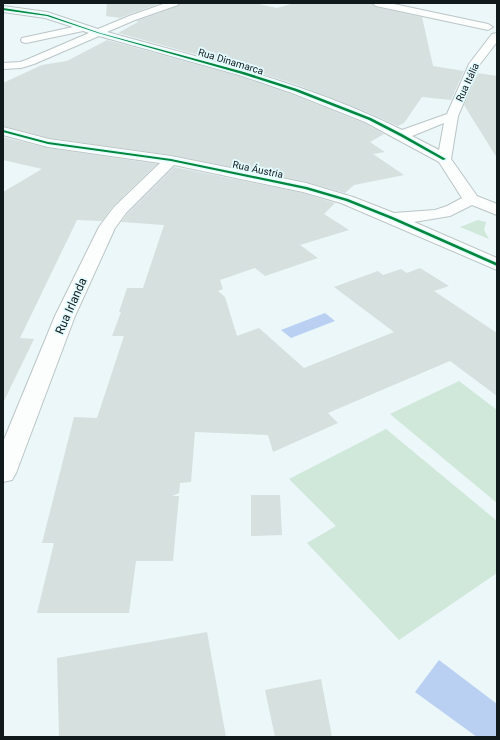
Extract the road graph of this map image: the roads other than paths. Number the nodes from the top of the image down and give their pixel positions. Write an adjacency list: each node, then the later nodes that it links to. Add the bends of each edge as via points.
1 (175, 3): 6 (street)
2 (376, 3): 8 (street)
3 (36, 4): 4 (street); 5 (street)
4 (8, 9): 5 (street, Rua Dinamarca)
5 (47, 16): 7 (street, Rua Dinamarca); 13 (street)
6 (115, 23): 7 (street); 9 (street); 10 (street); 12 (street)
7 (74, 24): 9 (street, Rua Dinamarca)
8 (489, 27): 11 (street, via 482,30)
9 (86, 28): 10 (street, Rua Dinamarca); 13 (street, via 56,33)
10 (100, 33): 12 (street, Rua Dinamarca); 14 (street)
11 (497, 38): 16 (street, Rua Itália, via 475,64)
12 (124, 40): 18 (street, Rua Dinamarca, via 296,90 370,119)
13 (23, 43): 14 (street, via 31,49)
14 (60, 49): 15 (street, via 21,65)
15 (3, 66)
16 (452, 116): 18 (street, Rua Itália); 19 (street, Rua Itália)
17 (3, 131): 20 (street, Rua Áustria, via 48,143)
18 (401, 135): 19 (street, Rua Dinamarca)
19 (444, 159): 21 (street)
20 (171, 160): 23 (street, Rua Áustria, via 306,188 347,200); 25 (street, Rua Irlanda, via 120,210 107,227 66,316)
21 (471, 199): 22 (street); 23 (street, via 459,208 445,213)
22 (497, 210)
23 (392, 218): 24 (street, Rua Áustria)
24 (497, 265)
25 (3, 473)

